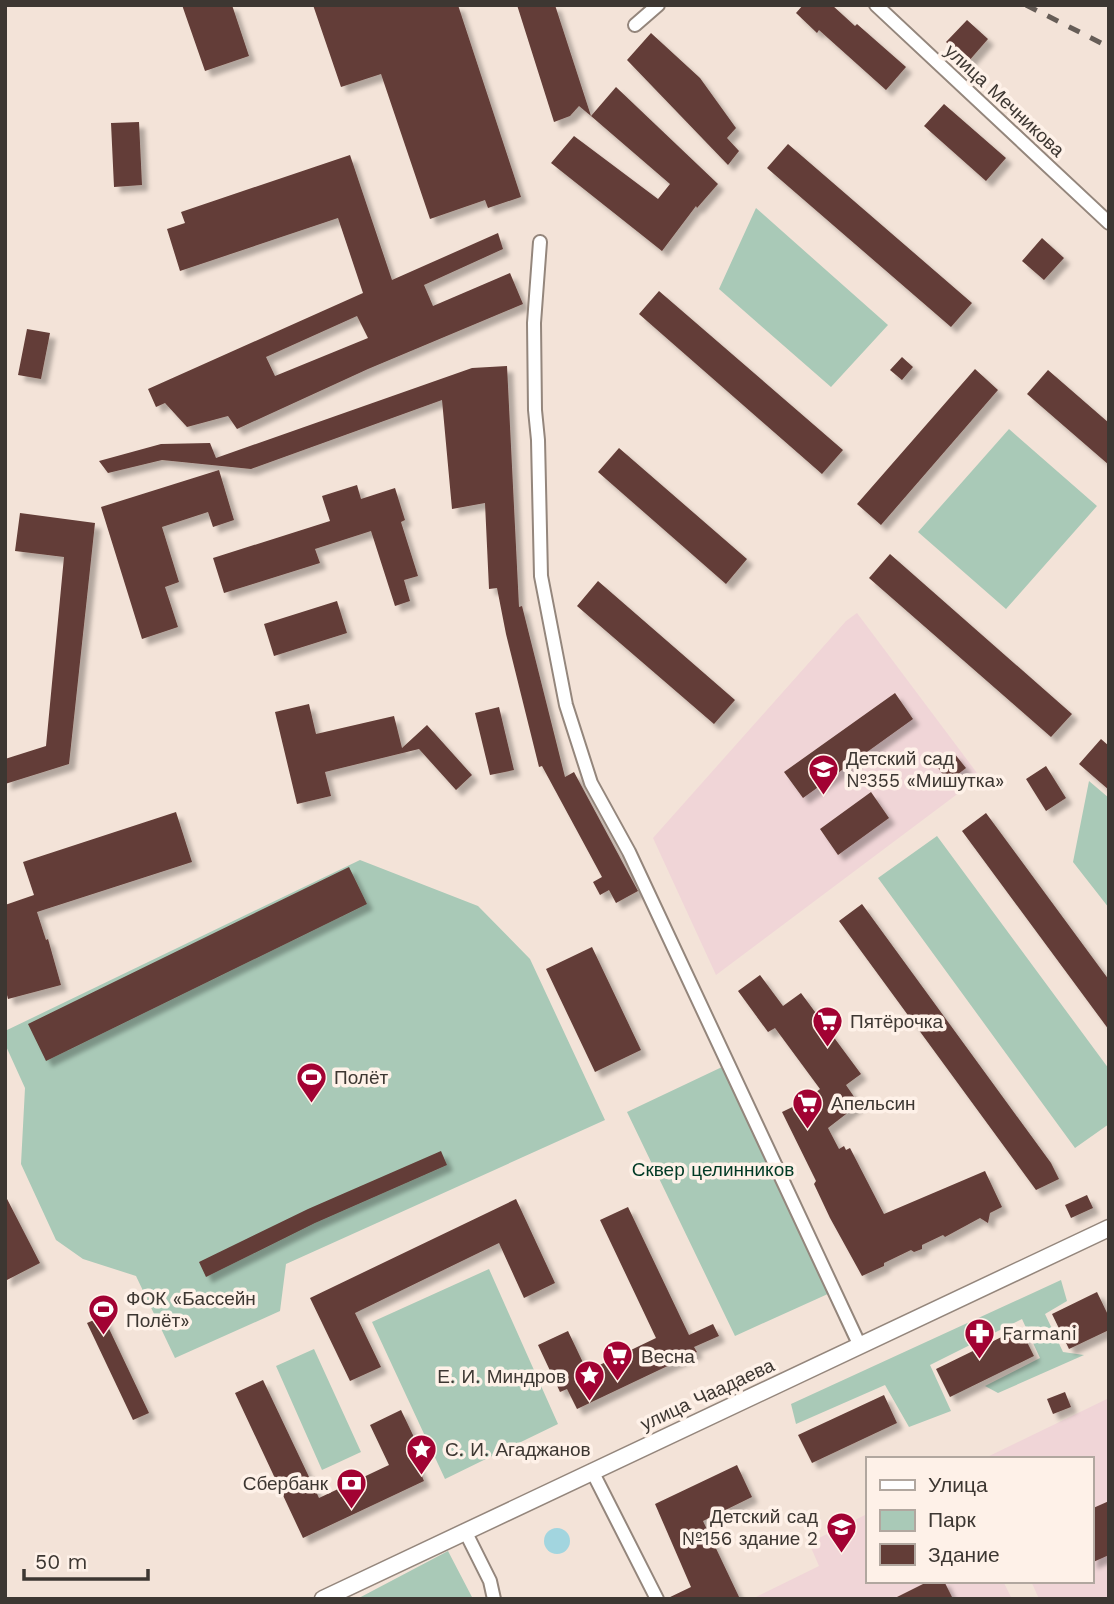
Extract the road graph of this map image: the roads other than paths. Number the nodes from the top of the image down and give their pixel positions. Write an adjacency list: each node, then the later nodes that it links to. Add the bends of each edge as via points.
1 (658, 5): 3 (street)
2 (876, 5): 4 (street, улица Мечникова)
3 (635, 26)
4 (1109, 223)
5 (540, 242): 7 (street, via 534,336 541,576 566,705 591,783 629,852)
6 (1109, 1228): 7 (street, улица Чаадаева)
7 (860, 1346): 8 (street, улица Чаадаева)
8 (592, 1471): 9 (street, улица Чаадаева); 12 (street)
9 (465, 1531): 10 (street, улица Чаадаева); 11 (street)
10 (323, 1599)
11 (494, 1599)
12 (657, 1599)

